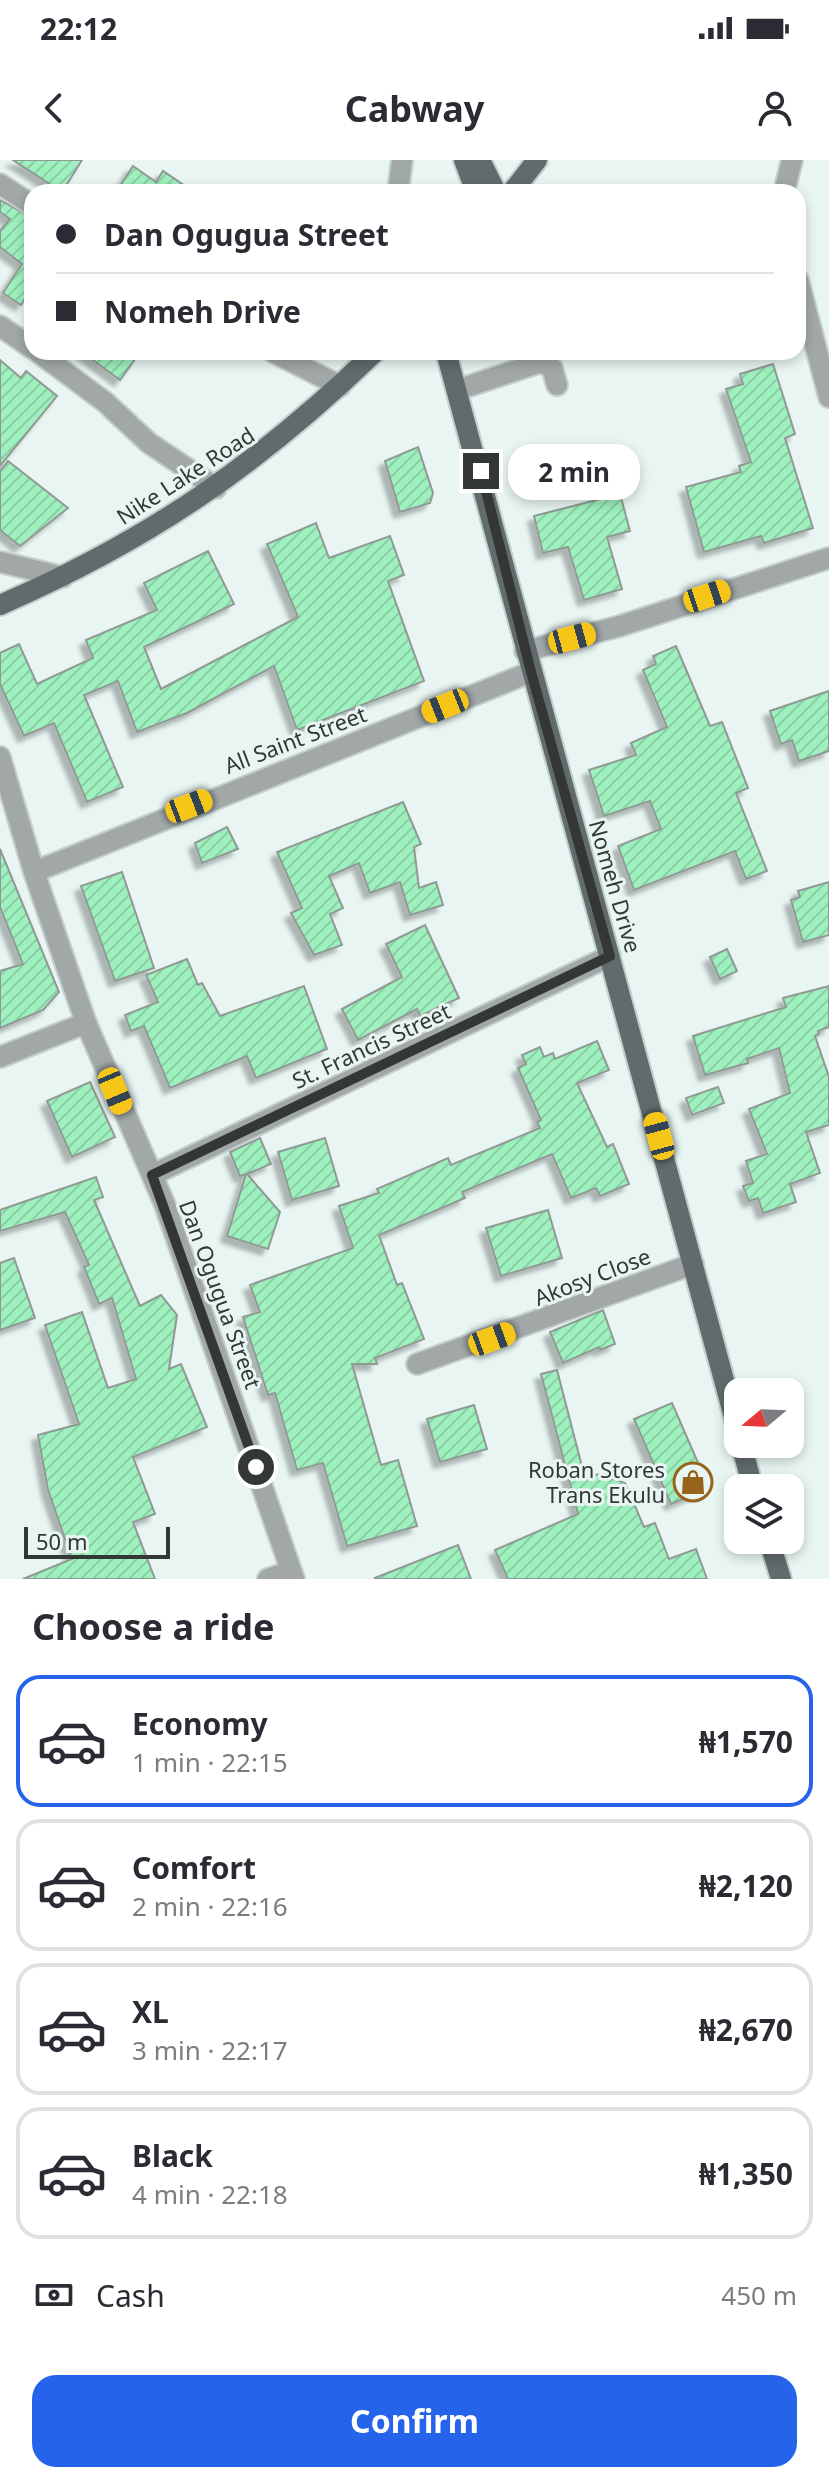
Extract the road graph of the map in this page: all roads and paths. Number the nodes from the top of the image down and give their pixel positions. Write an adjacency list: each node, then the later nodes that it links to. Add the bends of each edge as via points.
1 (402, 160): 5 (street)
2 (537, 160): 6 (main road)
3 (792, 160): 7 (street)
4 (0, 184): 8 (street)
5 (399, 184)
6 (518, 184)
7 (786, 184)
8 (24, 200)
9 (806, 310): 19 (street)
10 (0, 326): 11 (street)
11 (24, 342)
12 (49, 360): 20 (street, via 149,443)
13 (289, 360): 17 (street)
14 (367, 360): 17 (main road, Nike Lake Road)
15 (448, 360): 18 (main road, Nomeh Drive)
16 (557, 385): 18 (street, via 552,368 541,362)
17 (340, 386): 20 (main road, Nike Lake Road, via 287,435)
18 (457, 390): 25 (main road, Nomeh Drive)
19 (829, 397)
20 (216, 488): 23 (main road, Nike Lake Road)
21 (829, 558): 25 (street)
22 (0, 562): 23 (street)
23 (63, 577): 24 (main road, Nike Lake Road)
24 (0, 605)
25 (525, 651): 26 (main road, Nomeh Drive)
26 (531, 672): 28 (street, All Saint Street); 29 (main road, Nomeh Drive)
27 (0, 757): 28 (street, Dan Ogugua Street)
28 (34, 872): 30 (street, Dan Ogugua Street)
29 (610, 956): 32 (street, St. Francis Street); 33 (main road, Nomeh Drive)
30 (86, 1023): 31 (street); 32 (street, Dan Ogugua Street)
31 (0, 1057)
32 (152, 1175): 37 (street, Dan Ogugua Street)
33 (693, 1264): 34 (street, Akosy Close); 35 (main road, Nomeh Drive)
34 (417, 1364)
35 (724, 1380)
36 (773, 1554): 39 (main road)
37 (292, 1575): 38 (street)
38 (268, 1579)
39 (781, 1579)

